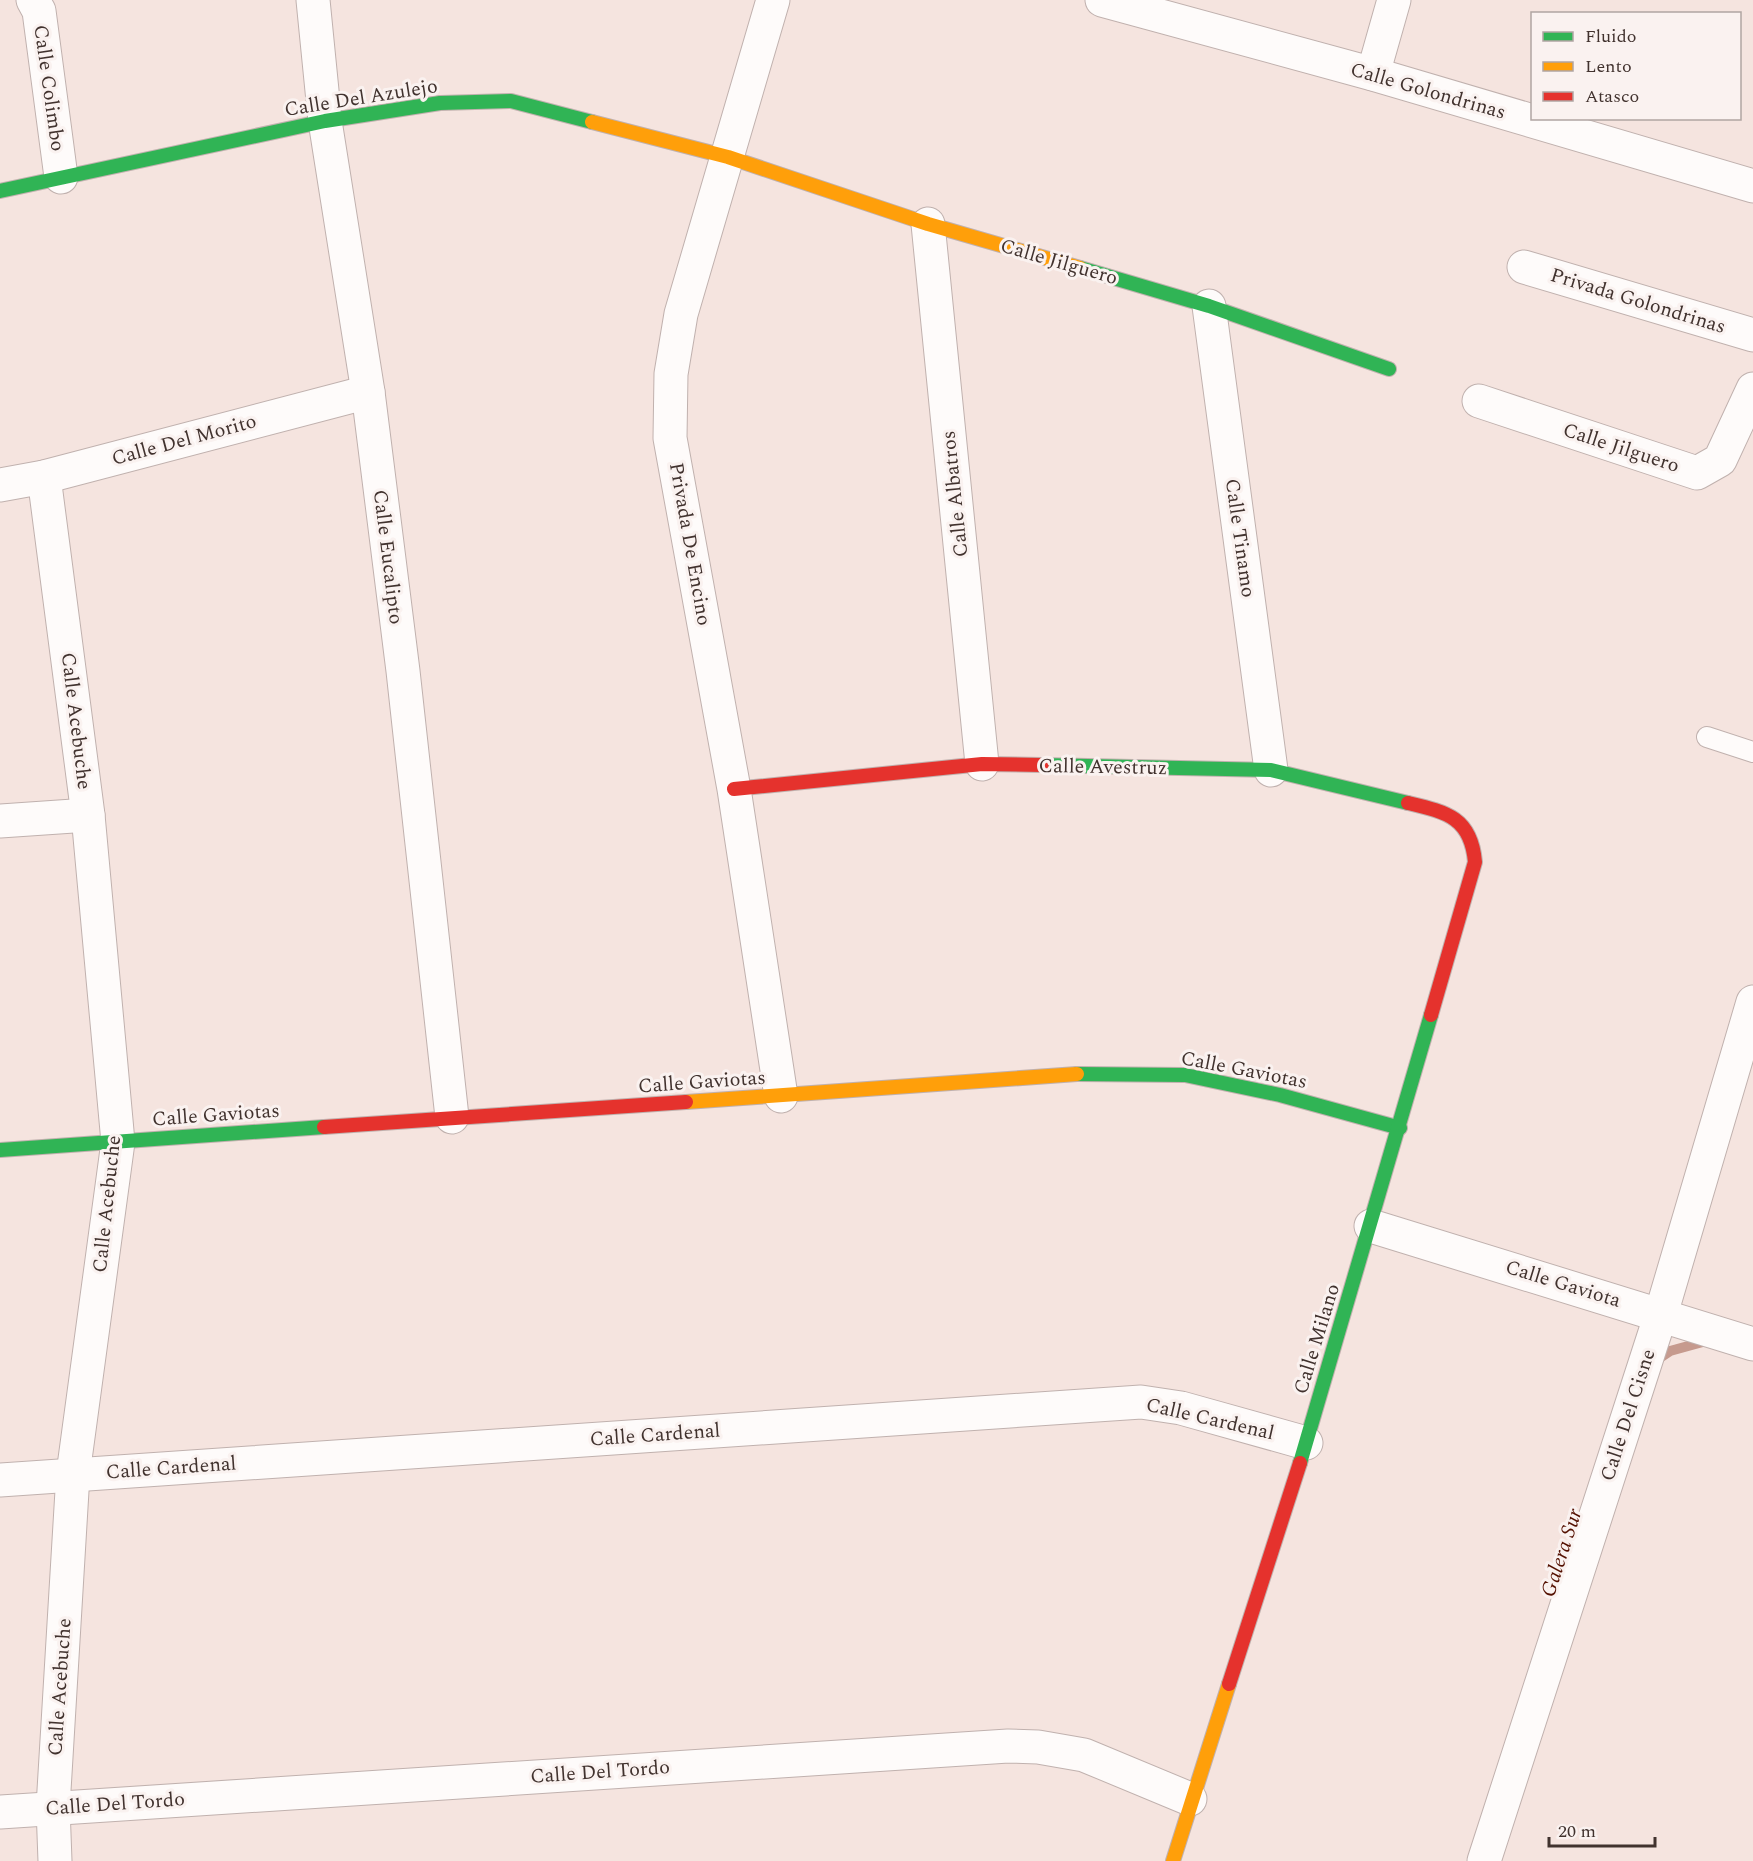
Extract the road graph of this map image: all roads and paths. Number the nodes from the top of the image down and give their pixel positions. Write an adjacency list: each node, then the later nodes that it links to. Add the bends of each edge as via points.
1 (33, 0): 9 (street, Calle Colimbo, via 39,11)
2 (313, 0): 7 (street, Calle Eucalipto)
3 (772, 0): 8 (street, Privada De Encino)
4 (1102, 0): 6 (street, Calle Golondrinas)
5 (1394, 0): 6 (street)
6 (1373, 74): 10 (street, Calle Golondrinas)
7 (326, 121): 8 (street, Calle Del Azulejo, via 440,104 511,101); 9 (street, Calle Del Azulejo); 18 (street, Calle Eucalipto)
8 (728, 157): 12 (street, Calle Jilguero); 26 (street, Privada De Encino, via 681,314 671,374 670,438)
9 (61, 177): 11 (street, Calle Del Azulejo)
10 (1753, 186)
11 (0, 191)
12 (928, 224): 14 (street, Calle Jilguero); 24 (street, Calle Albatros)
13 (1524, 267): 15 (street, Privada Golondrinas)
14 (1209, 306): 16 (street, Calle Jilguero); 25 (street, Calle Tinamo)
15 (1753, 335)
16 (1389, 369)
17 (1753, 389): 19 (street, Calle Jilguero, via 1720,460 1697,473)
18 (368, 392): 20 (street, Calle Del Morito); 33 (street, Calle Eucalipto)
19 (1479, 401)
20 (44, 477): 21 (street, Calle Del Morito); 27 (street, Calle Acebuche)
21 (0, 485)
22 (1707, 737): 23 (lane)
23 (1753, 752)
24 (982, 764): 25 (street, Calle Avestruz); 26 (street, Calle Avestruz)
25 (1271, 770): 29 (street, Calle Avestruz, via 1445,812)
26 (734, 789): 32 (street, Privada De Encino)
27 (88, 815): 28 (street); 35 (street, Calle Acebuche)
28 (0, 821)
29 (1463, 826): 34 (street, Calle Milano, via 1472,840 1475,862)
30 (1753, 1002): 31 (street, Calle Del Cisne)
31 (1746, 1048): 38 (street, Calle Del Cisne)
32 (782, 1096): 33 (street, Calle Gaviotas); 34 (street, Calle Gaviotas, via 1093,1073 1185,1076 1280,1095)
33 (452, 1117): 35 (street, Calle Gaviotas)
34 (1400, 1128): 37 (street, Calle Milano)
35 (118, 1142): 36 (street, Calle Gaviotas); 41 (street, Calle Acebuche)
36 (0, 1150)
37 (1371, 1226): 38 (street, Calle Gaviota); 40 (street, Calle Milano)
38 (1661, 1314): 39 (street, Calle Gaviota); 48 (street, Calle Del Cisne)
39 (1753, 1344)
40 (1306, 1443): 41 (street, Calle Cardenal, via 1180,1408 1141,1402); 43 (street, Calle Milano)
41 (73, 1474): 42 (street, Calle Cardenal); 44 (street, Calle Acebuche)
42 (0, 1480)
43 (1190, 1799): 44 (street, Calle Del Tordo, via 1084,1755 1008,1746); 47 (street, Calle Milano)
44 (52, 1807): 45 (street, Calle Del Tordo); 46 (street, Calle Acebuche)
45 (0, 1812)
46 (55, 1861)
47 (1173, 1861)
48 (1484, 1861)

